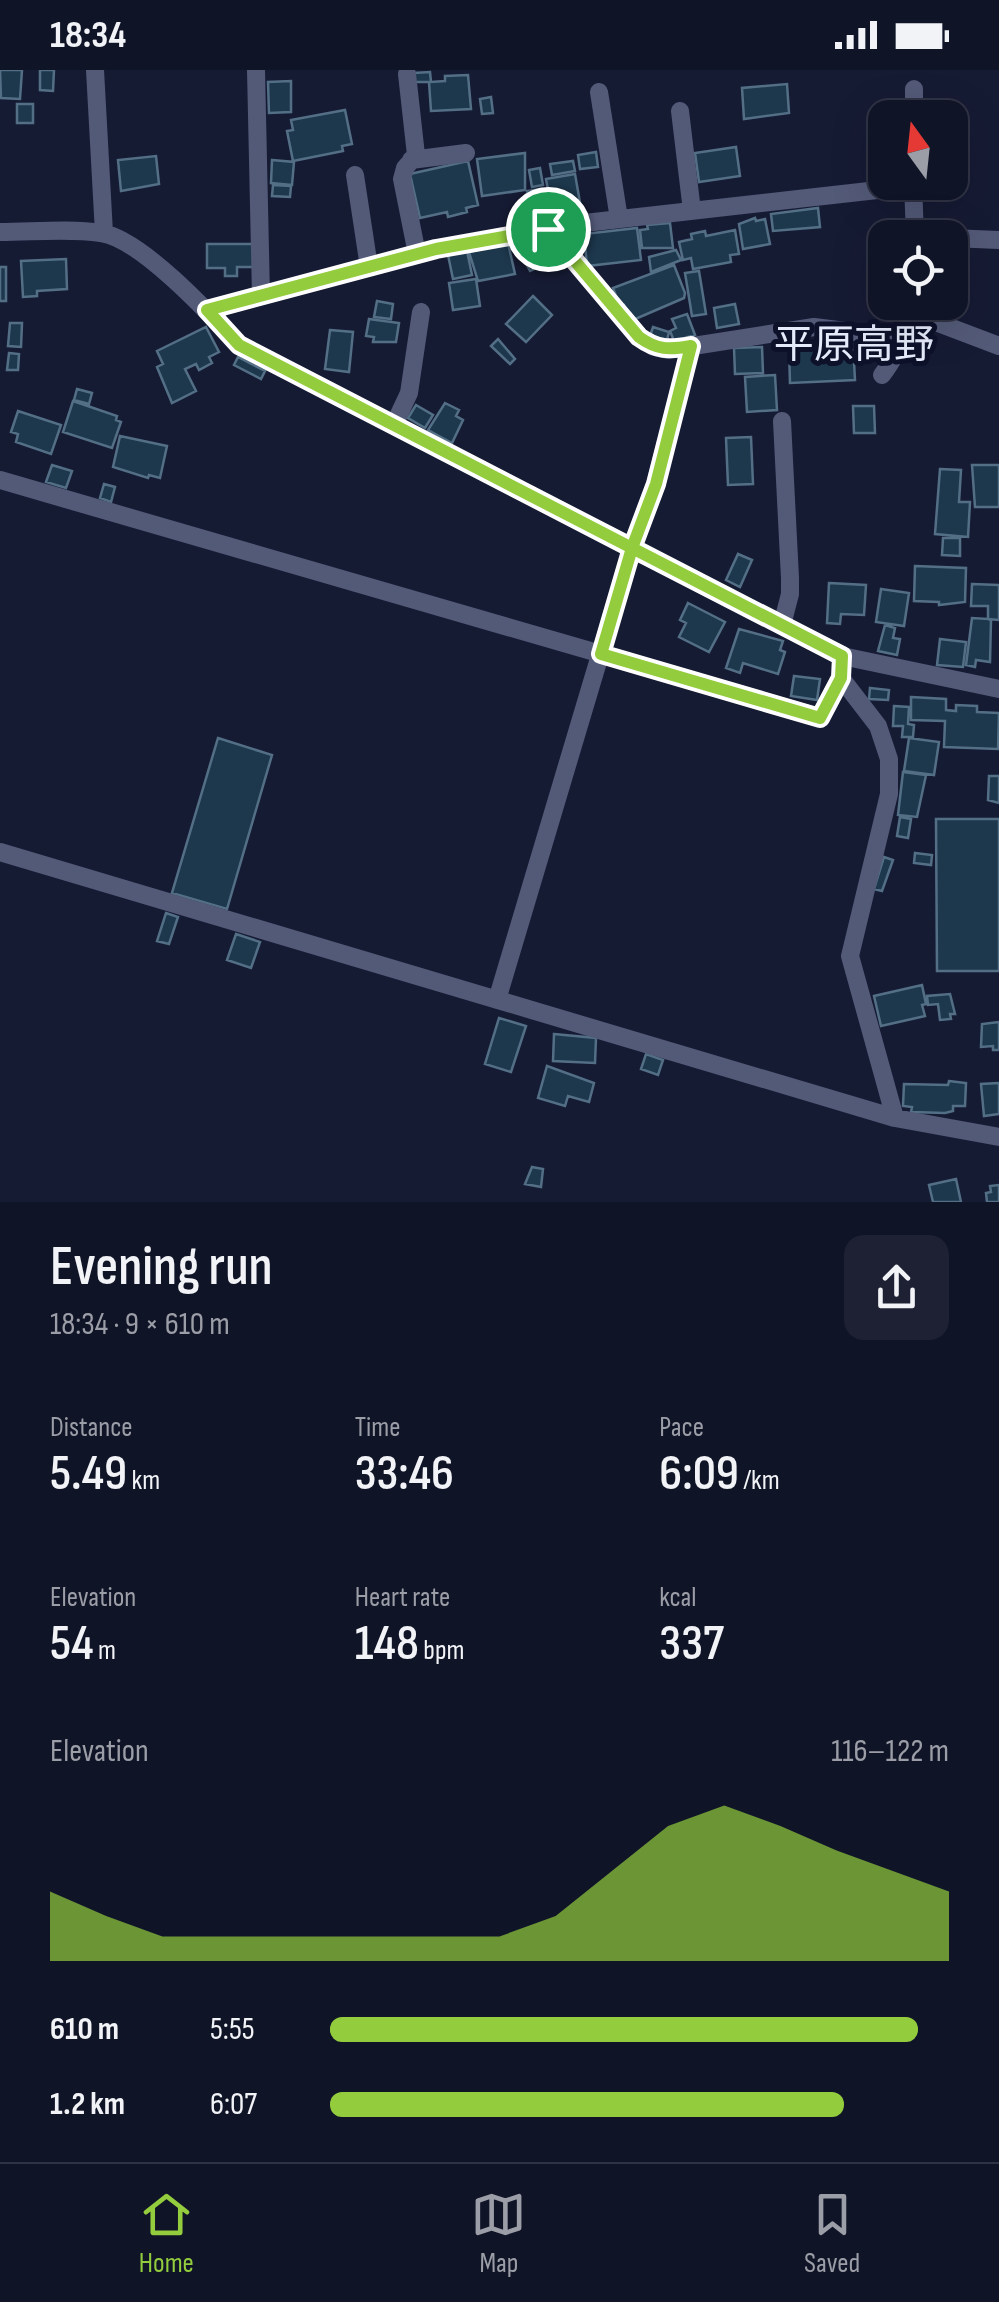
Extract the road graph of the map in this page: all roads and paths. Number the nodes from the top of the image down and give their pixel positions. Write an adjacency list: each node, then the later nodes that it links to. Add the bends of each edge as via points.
1 (95, 70): 16 (street)
2 (256, 70): 21 (street)
3 (407, 74): 9 (street, via 416,154)
4 (914, 89): 6 (street)
5 (599, 92): 13 (street)
6 (914, 100)
7 (680, 112): 12 (street)
8 (466, 153): 9 (street)
9 (411, 160): 19 (street, via 402,178)
10 (355, 176): 20 (street)
11 (868, 189): 12 (street)
12 (692, 211): 13 (street)
13 (619, 219): 14 (street)
14 (548, 229): 19 (street); 27 (street, via 639,337 668,350)
15 (0, 232): 16 (street)
16 (104, 233): 22 (street, via 134,248)
17 (968, 239): 18 (street)
18 (999, 240)
19 (417, 254): 20 (street)
20 (369, 267): 21 (street)
21 (261, 296): 22 (street)
22 (207, 310): 31 (street, via 239,345)
23 (421, 312): 31 (street, via 409,393)
24 (913, 320): 26 (street)
25 (943, 320): 28 (street)
26 (906, 332): 27 (street, via 814,326); 29 (street)
27 (691, 346): 33 (street, via 656,484)
28 (999, 346)
29 (882, 374)
30 (782, 421): 34 (street, via 790,594)
31 (394, 425): 33 (street)
32 (0, 480): 35 (street)
33 (632, 548): 34 (street); 35 (street)
34 (782, 625): 36 (street)
35 (601, 654): 37 (street, via 820,718); 40 (street)
36 (842, 656): 37 (street); 38 (street)
37 (841, 678): 41 (street, via 878,726 891,777 850,956)
38 (999, 689)
39 (0, 852): 40 (street)
40 (497, 1000): 41 (street)
41 (896, 1118): 42 (street)
42 (999, 1137)

